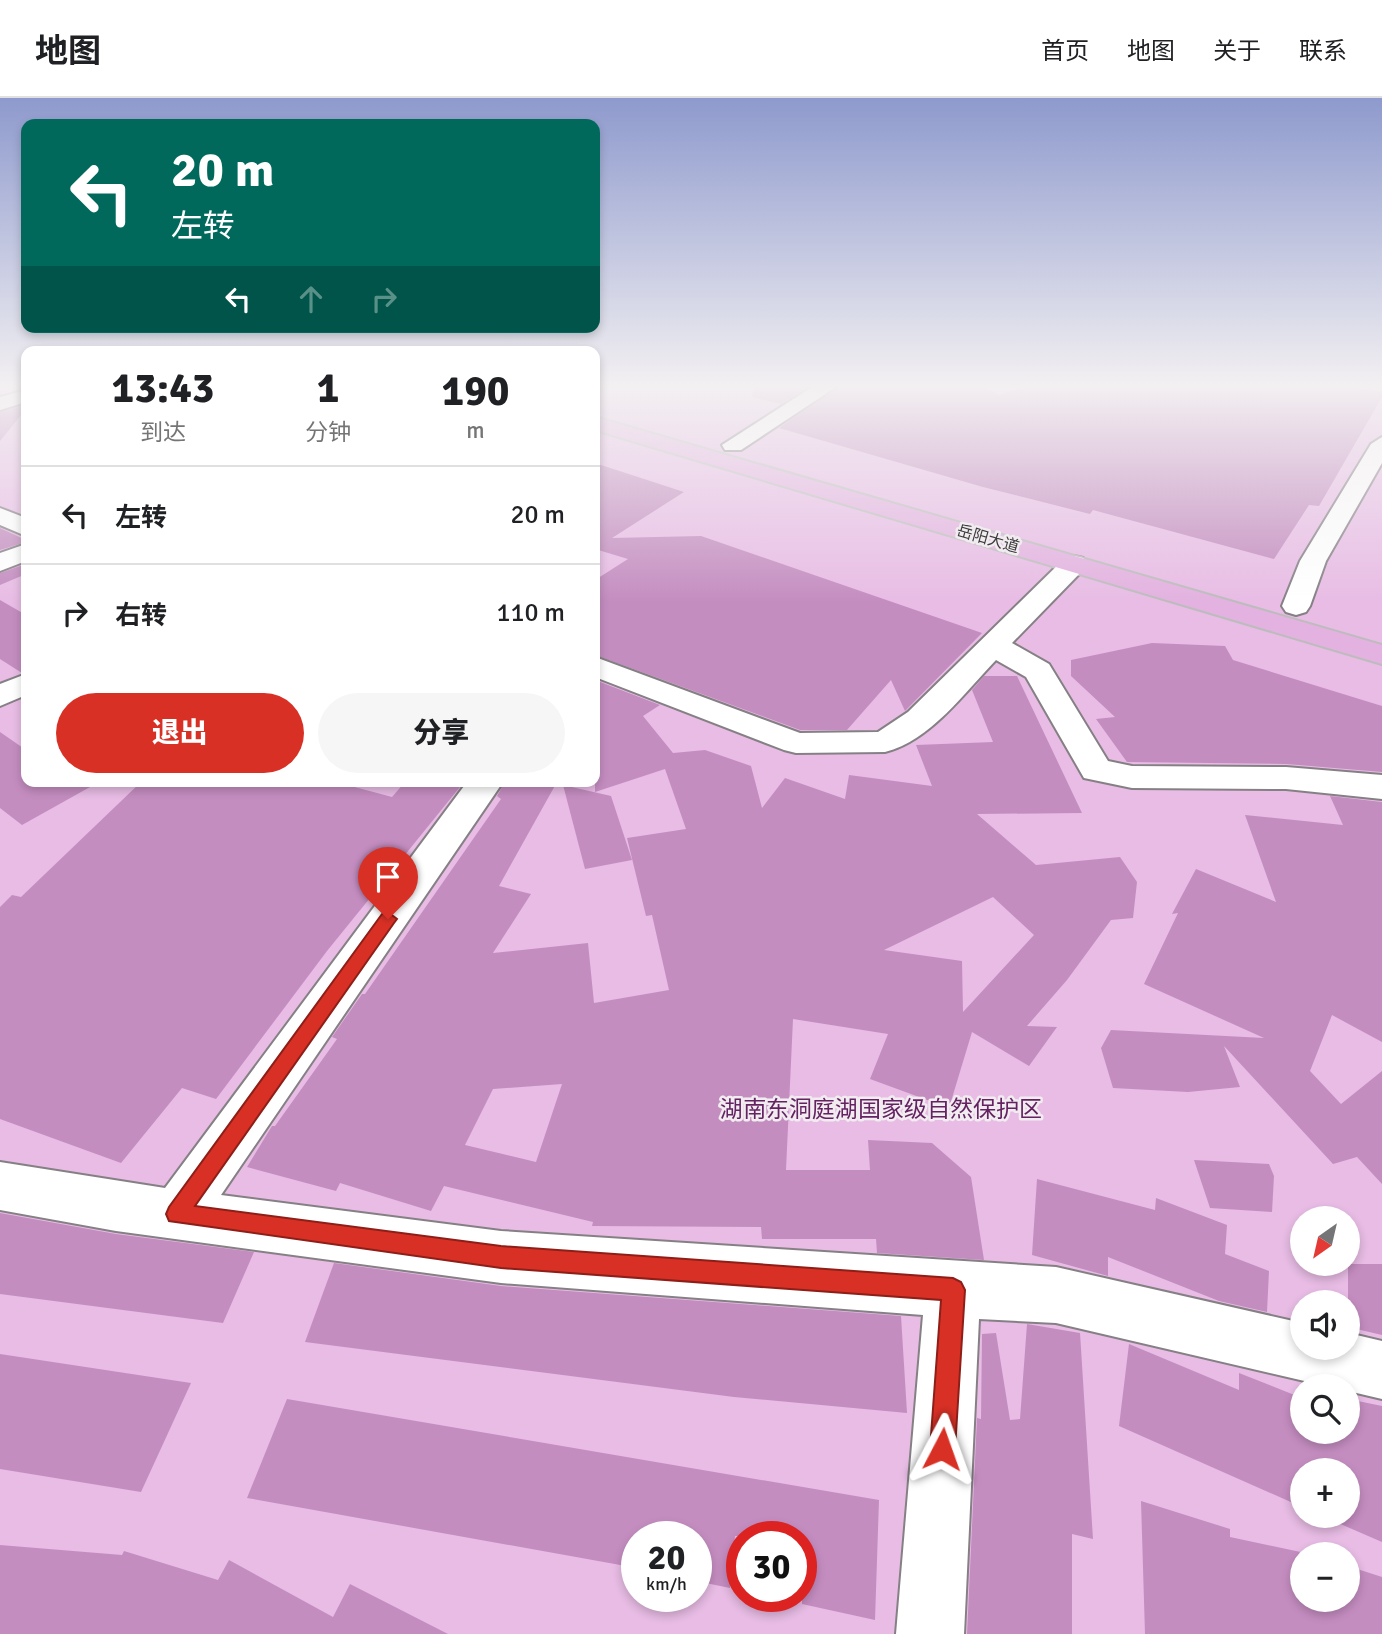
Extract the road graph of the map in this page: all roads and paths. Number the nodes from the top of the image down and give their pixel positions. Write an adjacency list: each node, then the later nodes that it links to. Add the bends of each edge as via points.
1 (716, 459): 8 (main road, 岳阳大道)
2 (784, 459): 9 (main road, 岳阳大道)
3 (1373, 459): 9 (street, via 1313,561)
4 (0, 515): 5 (street)
5 (21, 526)
6 (21, 554): 7 (street)
7 (0, 563)
8 (1074, 564): 11 (street); 12 (main road, 岳阳大道)
9 (1296, 606): 10 (main road, 岳阳大道)
10 (1382, 630)
11 (996, 643): 13 (street, via 920,719 885,742 796,743); 17 (street, via 1010,657 1038,671 1096,770 1132,777 1286,778)
12 (1382, 655)
13 (600, 668)
14 (21, 686): 15 (street)
15 (0, 696)
16 (482, 787): 19 (street)
17 (1382, 787)
18 (0, 1186): 19 (street)
19 (177, 1214): 20 (street, via 501,1257)
20 (953, 1290): 21 (street, via 1056,1295); 22 (street)
21 (1382, 1370)
22 (930, 1634)

